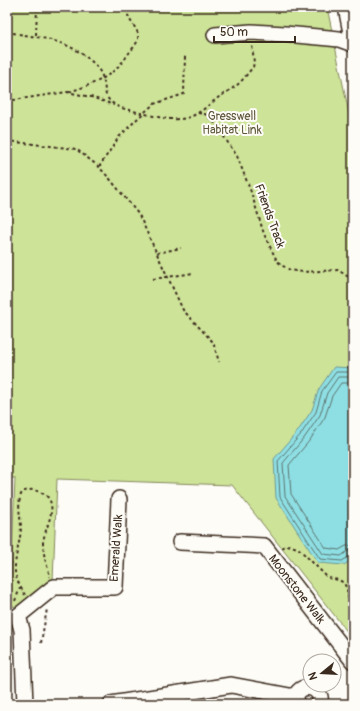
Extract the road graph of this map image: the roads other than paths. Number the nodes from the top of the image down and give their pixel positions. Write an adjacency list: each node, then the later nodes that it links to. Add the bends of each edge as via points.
1 (346, 7): 3 (street)
2 (215, 35): 3 (street, via 251,32 339,39)
3 (353, 44)
4 (119, 499): 6 (street, Emerald Walk, via 115,587 49,586)
5 (180, 542): 7 (street, Moonstone Walk, via 264,546)
6 (13, 610): 9 (street, via 22,630)
7 (353, 661)
8 (295, 700): 10 (street, via 231,685); 11 (street, via 301,689 310,688 318,692)
9 (26, 704)
10 (111, 704)
11 (324, 704)

